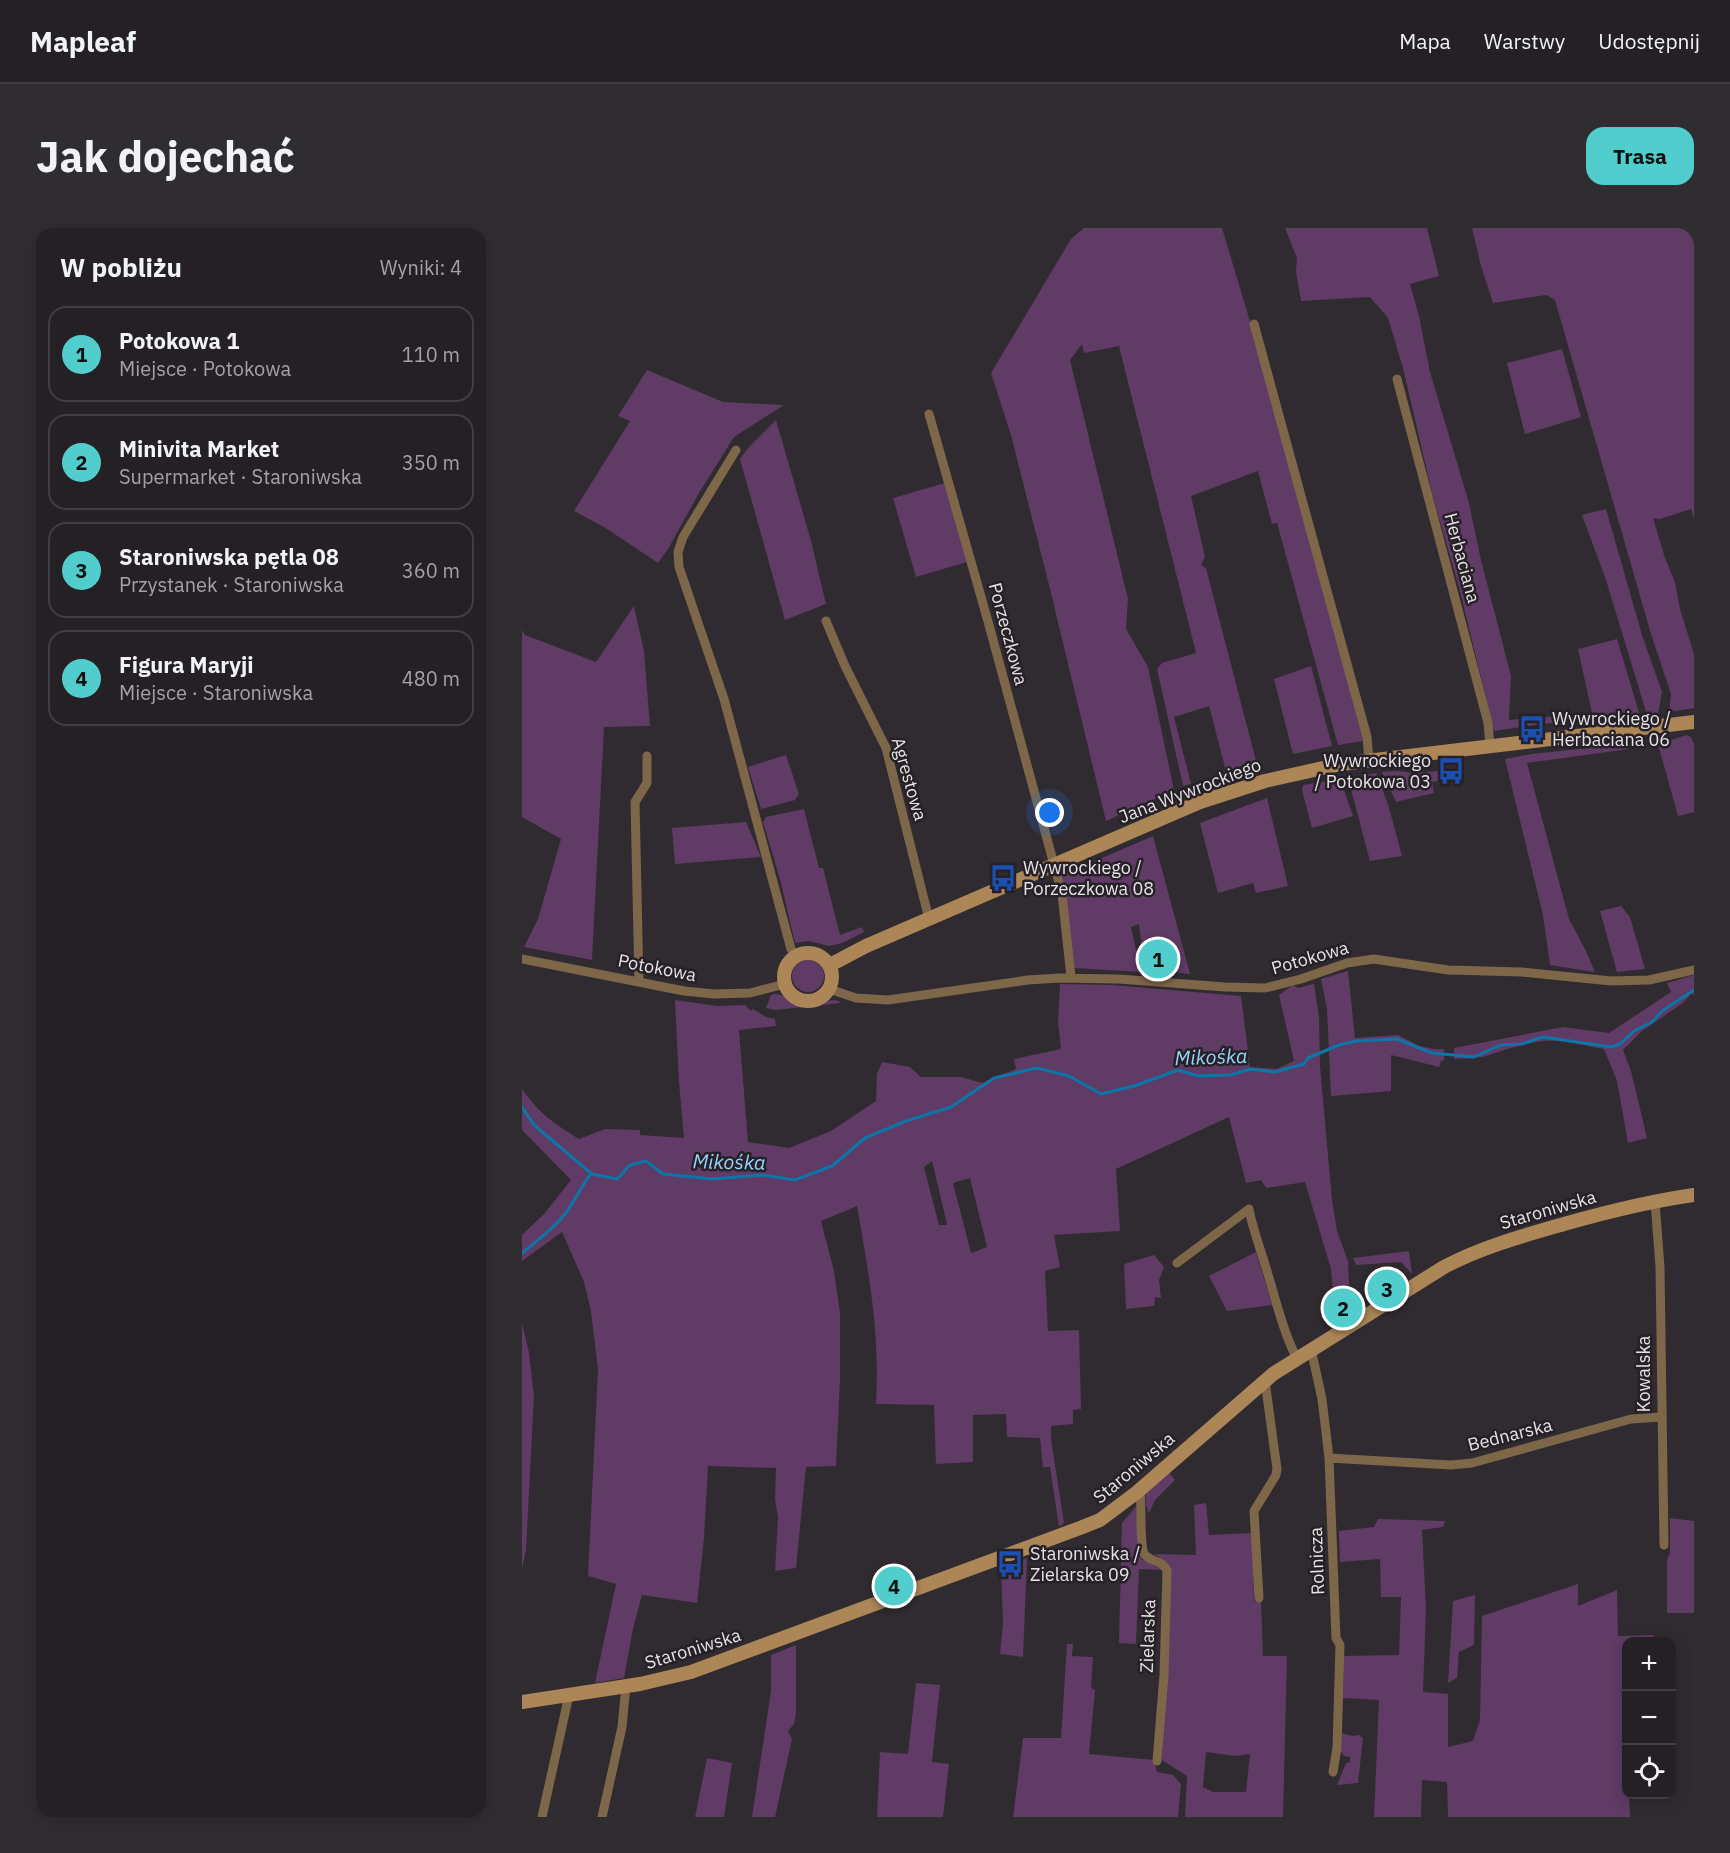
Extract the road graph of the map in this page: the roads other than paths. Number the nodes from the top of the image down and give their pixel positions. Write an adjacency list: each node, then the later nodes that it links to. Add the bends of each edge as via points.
1 (1254, 324): 9 (street, via 1367,738)
2 (1397, 379): 7 (street, Herbaciana, via 1488,723)
3 (928, 414): 10 (street, Porzeczkowa)
4 (736, 450): 12 (street, via 683,537 679,567 724,699)
5 (826, 621): 11 (street, Agrestowa, via 886,748)
6 (1694, 722): 7 (street, Jana Wywrockiego)
7 (1490, 746): 9 (street, Jana Wywrockiego)
8 (647, 756): 17 (street, via 647,783 635,802)
9 (1369, 760): 10 (street, Jana Wywrockiego, via 1294,773 1236,789)
10 (1054, 865): 11 (street, Jana Wywrockiego); 16 (street, Porzeczkowa, via 1062,894)
11 (929, 919): 14 (street, Jana Wywrockiego)
12 (795, 956): 14 (street, via 818,954); 18 (street, via 786,968)
13 (522, 959): 17 (street, Potokowa)
14 (830, 965): 19 (street, via 833,977)
15 (1694, 970): 16 (street, Potokowa, via 1649,980 1611,981 1455,970 1374,959 1347,963 1265,988)
16 (1071, 977): 19 (street, Potokowa, via 888,1000 856,998)
17 (639, 982): 18 (street, Potokowa, via 730,995)
18 (785, 984): 19 (street, via 803,1000 821,997)
19 (829, 988)
20 (1694, 1196): 21 (street, Staroniwska)
21 (1655, 1202): 23 (street, Staroniwska, via 1521,1236 1467,1255); 26 (street, Kowalska, via 1660,1266)
22 (1177, 1263): 24 (street, via 1249,1209 1285,1332)
23 (1311, 1349): 24 (street, Staroniwska); 27 (street, Rolnicza, via 1323,1399)
24 (1297, 1359): 25 (street, Staroniwska)
25 (1264, 1380): 28 (street, Staroniwska); 30 (street, via 1277,1469 1254,1511)
26 (1661, 1417): 27 (street, Bednarska, via 1631,1419 1472,1463); 29 (street, Kowalska)
27 (1329, 1458): 35 (street, Rolnicza, via 1336,1638 1340,1645 1339,1718)
28 (1140, 1489): 31 (street, Staroniwska, via 1100,1520 1080,1528 709,1666); 34 (street, Zielarska, via 1143,1552 1167,1571)
29 (1664, 1545)
30 (1259, 1598)
31 (626, 1686): 32 (street, Staroniwska); 37 (street, via 622,1727)
32 (569, 1695): 33 (street, Staroniwska); 36 (street)
33 (522, 1701)
34 (1157, 1761)
35 (1333, 1772)
36 (542, 1817)
37 (602, 1817)

